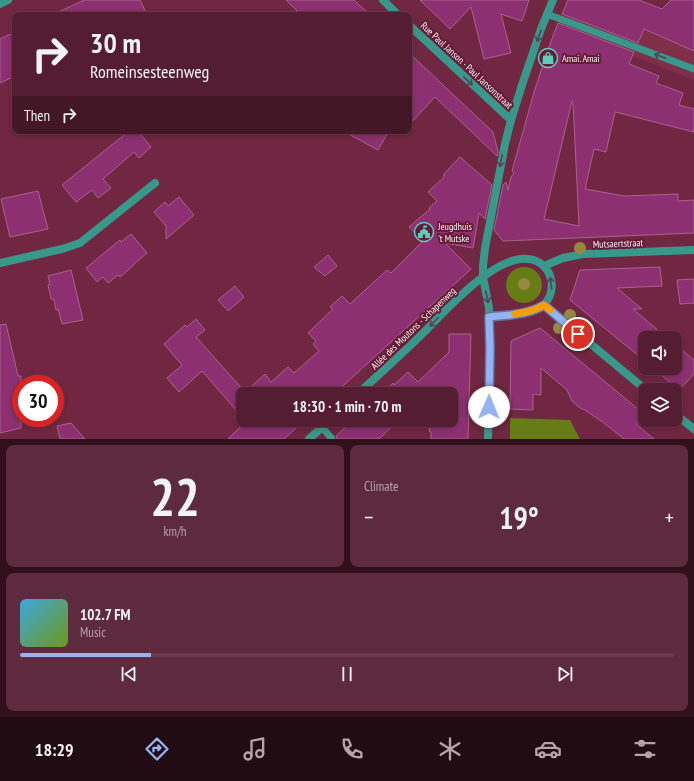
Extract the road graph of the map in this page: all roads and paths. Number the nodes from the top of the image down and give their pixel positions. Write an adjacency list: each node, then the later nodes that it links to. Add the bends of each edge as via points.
1 (8, 0): 4 (street)
2 (383, 0): 5 (street)
3 (553, 0): 6 (street)
4 (0, 4)
5 (395, 12)
6 (547, 14): 8 (lane, one-way to 6); 9 (street, one-way to 9)
7 (412, 28): 9 (street, Rue Paul Janson - Paul Jansonstraat, one-way to 9)
8 (694, 69)
9 (511, 120): 14 (street, one-way to 14, via 485,248)
10 (154, 183): 12 (street, via 80,242 62,249)
11 (694, 250): 13 (street, Mutsaertstraat, via 583,254 563,258)
12 (0, 262)
13 (544, 266): 14 (street, via 527,258 496,267); 15 (street, one-way to 13, via 552,291 552,282)
14 (483, 277): 16 (street, one-way to 16); 18 (street, Allée des Moutons - Schapenweg, one-way to 18)
15 (544, 305): 16 (street, via 528,312); 17 (street)
16 (489, 317): 24 (street)
17 (638, 383)
18 (366, 387)
19 (682, 420): 21 (street)
20 (322, 427): 22 (street); 23 (lane)
21 (694, 429)
22 (309, 439)
23 (332, 439)
24 (488, 439)

